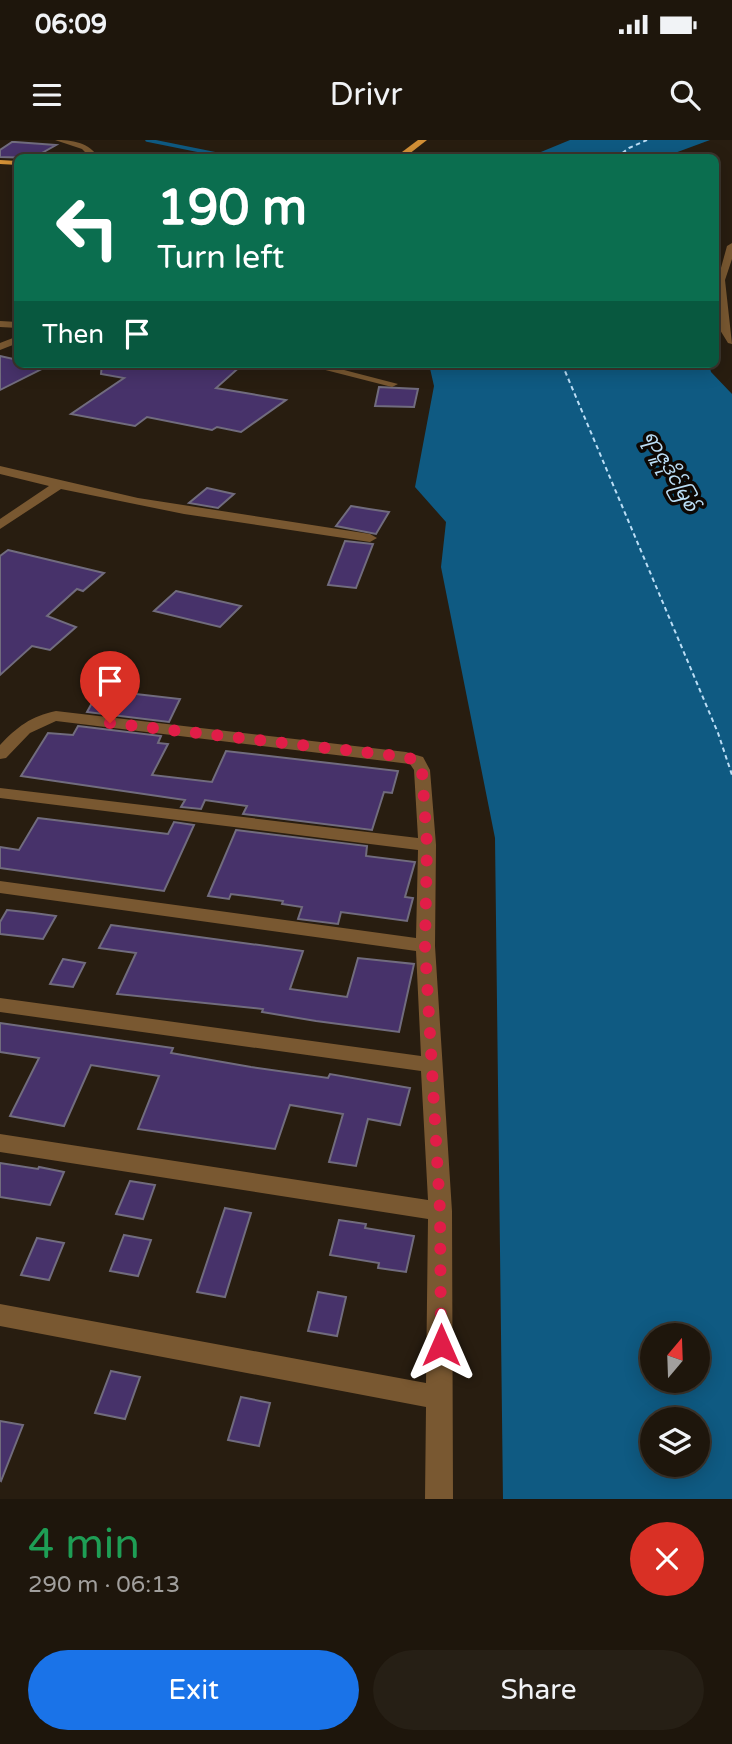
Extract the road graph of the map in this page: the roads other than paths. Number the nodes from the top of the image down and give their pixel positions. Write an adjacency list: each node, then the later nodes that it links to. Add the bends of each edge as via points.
1 (59, 140): 3 (street)
2 (423, 140): 4 (main road)
3 (93, 154)
4 (404, 154)
5 (732, 246): 6 (street, via 720,280 725,330)
6 (732, 341)
7 (324, 368): 8 (street)
8 (392, 384)
9 (0, 470): 10 (street)
10 (58, 486): 11 (street); 12 (street, via 191,514)
11 (0, 525)
12 (370, 538)
13 (0, 754): 15 (street, via 27,726 56,716 406,757 417,761 422,771)
14 (0, 793): 15 (street)
15 (427, 845): 17 (street)
16 (0, 887): 17 (street)
17 (425, 946): 19 (street)
18 (0, 1005): 19 (street)
19 (432, 1065): 21 (street)
20 (0, 1143): 21 (street)
21 (440, 1211): 23 (street)
22 (0, 1315): 23 (street)
23 (441, 1398): 24 (street)
24 (439, 1499)

